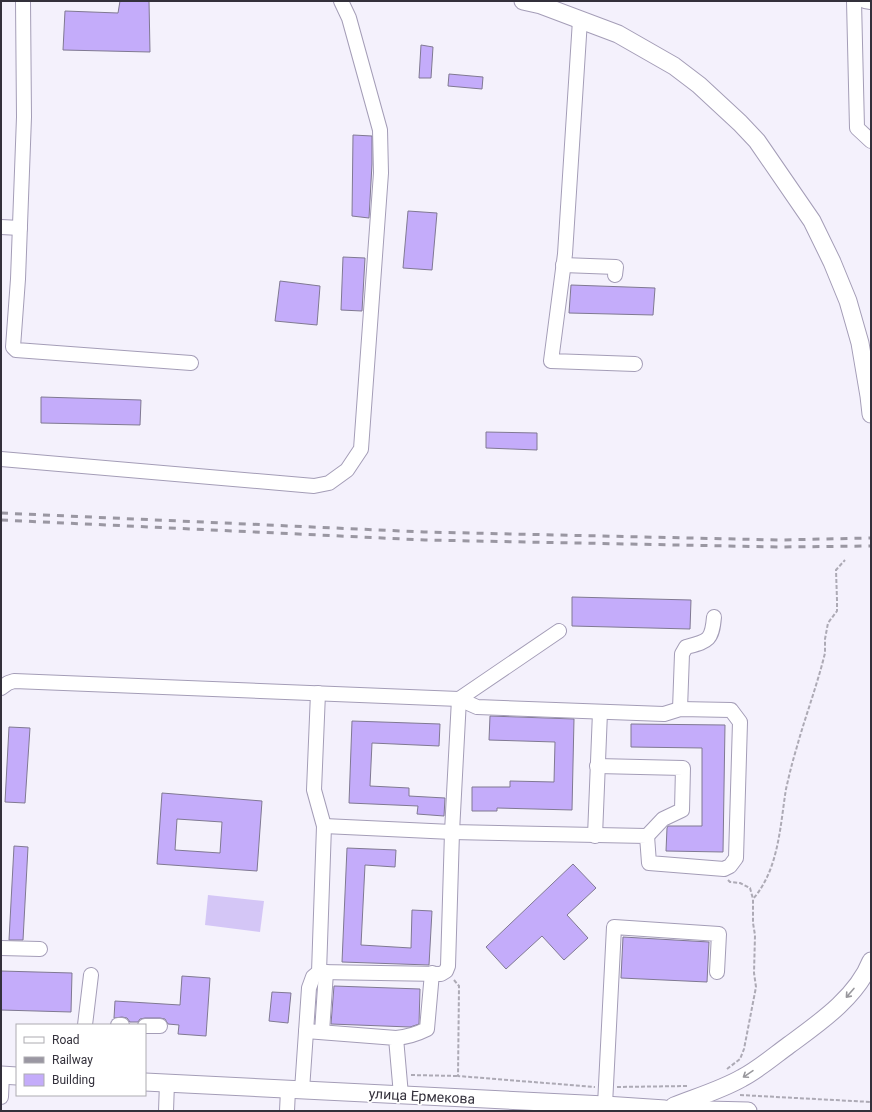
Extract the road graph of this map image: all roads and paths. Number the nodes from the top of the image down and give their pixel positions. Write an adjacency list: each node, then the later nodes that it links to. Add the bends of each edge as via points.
1 (23, 1): 10 (street, via 24,117)
2 (341, 1): 16 (street, via 349,18 380,130 381,173 362,449 347,470 329,483 314,486)
3 (523, 1): 7 (main road)
4 (854, 1): 8 (street, via 858,128)
5 (865, 1): 6 (street)
6 (871, 2)
7 (580, 20): 11 (street); 15 (main road, via 618,34 674,66 699,85 757,141 812,221 832,262 848,301 860,343)
8 (871, 140)
9 (1, 227): 10 (street)
10 (20, 228): 13 (street, via 13,347 16,350)
11 (564, 264): 12 (street, via 616,267); 14 (street, via 551,361)
12 (615, 275)
13 (191, 363)
14 (635, 364)
15 (871, 414)
16 (1, 459)
17 (845, 560): 31 (path, via 836,570 836,611 828,623 822,665 794,757 775,852 769,873)
18 (714, 617): 23 (street, via 713,631 706,641 686,647 682,654)
19 (559, 631): 22 (street)
20 (2, 686): 21 (street, via 14,681)
21 (318, 693): 22 (street); 26 (street, via 314,790)
22 (459, 699): 24 (street, via 477,707); 27 (street)
23 (680, 709): 24 (street, via 664,714); 30 (street, via 731,710 740,722 736,858 730,866)
24 (600, 712): 25 (street)
25 (598, 766): 28 (street); 29 (street, via 683,768 682,810 663,819)
26 (324, 826): 27 (street); 35 (street)
27 (452, 832): 28 (street); 36 (street, via 448,966)
28 (595, 836): 29 (street)
29 (646, 836): 30 (street, via 649,863)
30 (716, 869): 31 (path, via 730,882 750,888)
31 (753, 898): 48 (path, via 756,987 744,1049 740,1059 728,1069)
32 (1, 948): 33 (street)
33 (40, 949)
34 (871, 961): 48 (main road, one-way to 48, via 867,972 832,1012 742,1078)
35 (322, 972): 36 (street); 42 (street, via 313,977 309,988); 43 (street)
36 (439, 972): 44 (street, via 427,1029 408,1037); 47 (path, via 459,986)
37 (717, 972): 52 (street, via 719,934 614,927)
38 (91, 975): 39 (street)
39 (85, 1024)
40 (146, 1026): 41 (street)
41 (160, 1026)
42 (306, 1031): 43 (street); 53 (street)
43 (322, 1032): 44 (street)
44 (396, 1038): 45 (street)
45 (399, 1075): 47 (path); 54 (street)
46 (7, 1076): 55 (street)
47 (458, 1076): 52 (path)
48 (721, 1081): 56 (path, via 738,1094); 58 (main road)
49 (146, 1082): 50 (main road, улица Ермекова)
50 (167, 1083): 53 (main road, улица Ермекова); 59 (street)
51 (687, 1086): 52 (path)
52 (606, 1088): 57 (street)
53 (295, 1090): 54 (main road, улица Ермекова); 60 (street)
54 (400, 1095): 57 (main road, улица Ермекова)
55 (1, 1097)
56 (871, 1102)
57 (605, 1105): 58 (main road, улица Ермекова)
58 (671, 1110): 61 (main road, улица Ермекова)
59 (166, 1111)
60 (287, 1111)
61 (748, 1111)

